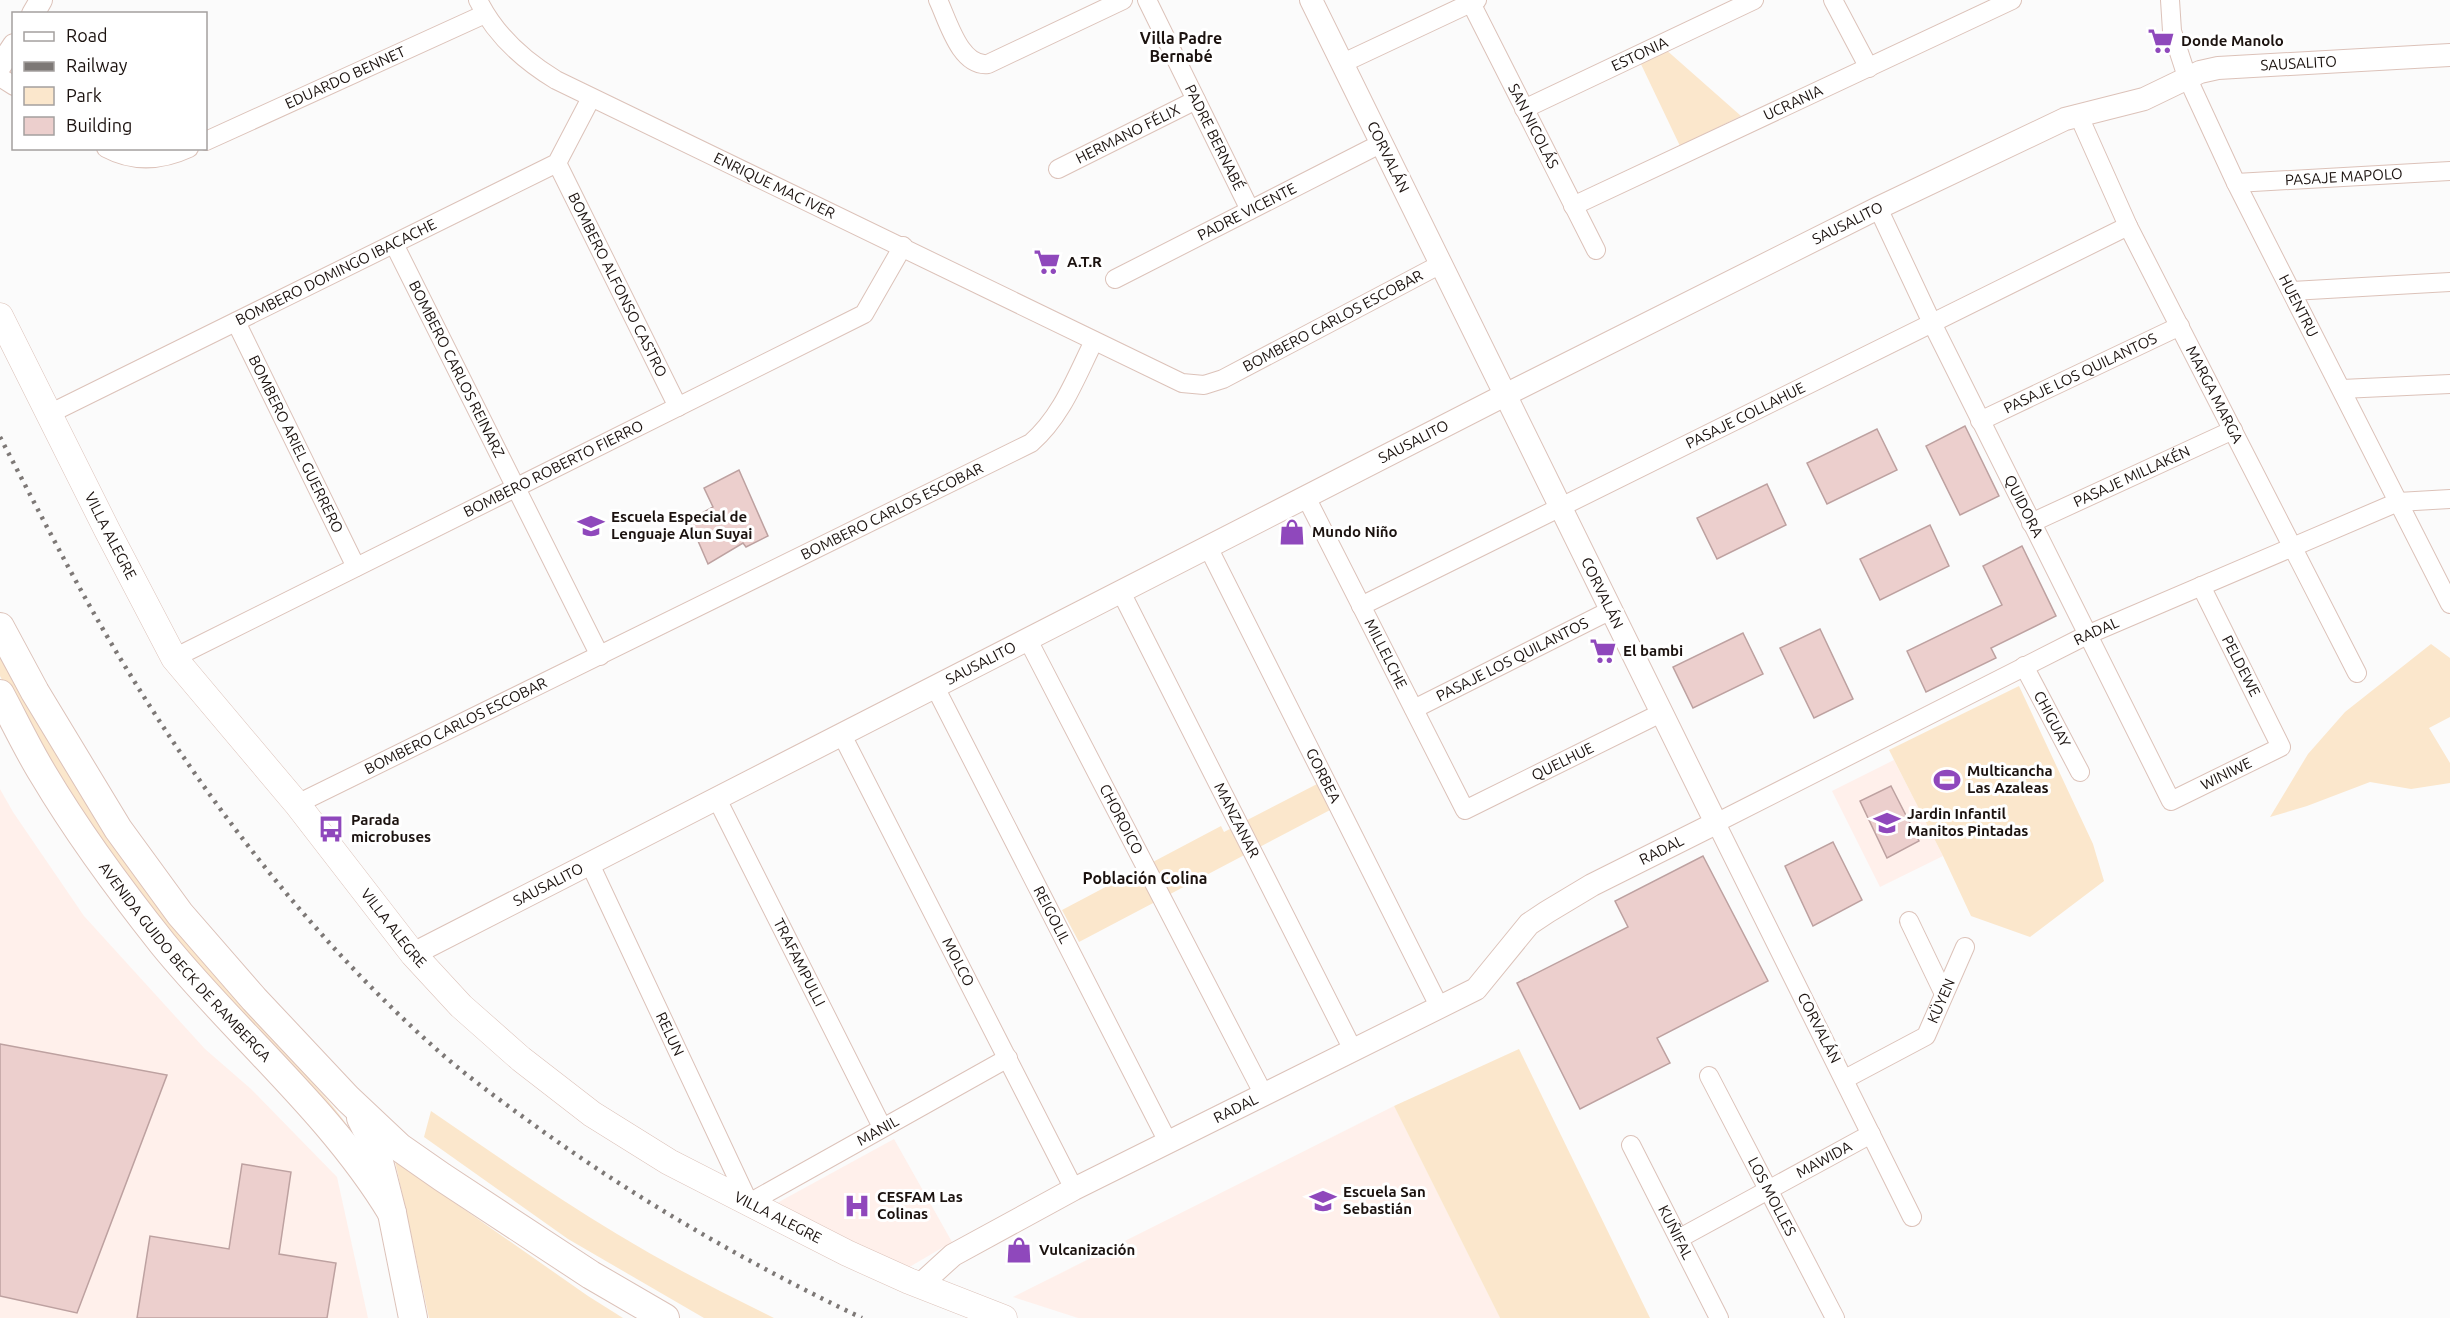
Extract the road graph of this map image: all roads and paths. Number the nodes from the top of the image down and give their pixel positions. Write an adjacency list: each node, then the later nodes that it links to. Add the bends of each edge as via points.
1 (938, 0): 2 (street, via 963,52 980,64 988,64)
2 (1123, 0)
3 (1147, 0): 18 (street, PADRE BERNABÉ)
4 (1311, 0): 13 (street, CORVALÁN)
5 (1754, 0): 19 (street, ESTONIA)
6 (1833, 0): 15 (street)
7 (2012, 0): 15 (street, UCRANIA)
8 (2170, 0): 16 (street, HUENTRU, via 2172,31)
9 (1474, 1): 13 (street); 19 (street, SAN NICOLÁS)
10 (482, 7): 17 (street, ENRIQUE MAC IVER, via 523,58); 21 (street, EDUARDO BENNET)
11 (12, 48): 14 (street)
12 (2450, 55): 16 (street, SAUSALITO, via 2218,68)
13 (1343, 63): 22 (street, CORVALÁN)
14 (0, 66)
15 (1869, 68): 29 (street, UCRANIA)
16 (2187, 77): 20 (street, SAUSALITO, via 2144,99); 28 (street, HUENTRU)
17 (591, 98): 25 (street); 34 (street, ENRIQUE MAC IVER)
18 (1197, 100): 26 (street, HERMANO FÉLIX); 31 (street, PADRE BERNABÉ)
19 (1524, 109): 29 (street, SAN NICOLÁS)
20 (2078, 114): 30 (street, SAUSALITO); 32 (street, MARGA MARGA)
21 (207, 141)
22 (1380, 144): 31 (street, PADRE VICENTE); 36 (street, CORVALÁN)
23 (110, 150): 24 (street, via 141,159 173,156)
24 (185, 150)
25 (557, 163): 33 (street, BOMBERO DOMINGO IBACACHE); 48 (street, BOMBERO ALFONSO CASTRO)
26 (1058, 169)
27 (2450, 171): 28 (street, PASAJE MAPOLO)
28 (2236, 183): 39 (street, HUENTRU)
29 (1573, 206): 35 (street, SAN NICOLÁS)
30 (1878, 208): 42 (street, QUIDORA); 47 (street, SAUSALITO)
31 (1250, 210): 37 (street, PADRE VICENTE)
32 (2128, 226): 42 (street, PASAJE COLLAHUE); 43 (street, MARGA MARGA)
33 (394, 244): 41 (street, BOMBERO DOMINGO IBACACHE); 52 (street, BOMBERO CARLOS REINARZ)
34 (903, 246): 44 (street, ENRIQUE MAC IVER); 48 (street, BOMBERO ROBERTO FIERRO, via 864,314)
35 (1596, 250)
36 (1441, 264): 44 (street, BOMBERO CARLOS ESCOBAR, via 1204,385 1182,383); 47 (street, CORVALÁN)
37 (1115, 279)
38 (2450, 282): 39 (street)
39 (2292, 291): 46 (street, HUENTRU)
40 (0, 316): 49 (main road, VILLA ALEGRE)
41 (236, 322): 49 (street, BOMBERO DOMINGO IBACACHE); 60 (street, BOMBERO ARIEL GUERRERO)
42 (1932, 323): 50 (street, QUIDORA); 56 (street, PASAJE COLLAHUE)
43 (2180, 326): 50 (street, PASAJE LOS QUILANTOS); 51 (street, MARGA MARGA)
44 (1094, 341): 69 (street, BOMBERO CARLOS ESCOBAR, via 1060,411 1030,443)
45 (2450, 384): 46 (street)
46 (2342, 389): 55 (street, HUENTRU)
47 (1505, 395): 53 (street, SAUSALITO); 56 (street, CORVALÁN)
48 (678, 407): 52 (street, BOMBERO ROBERTO FIERRO)
49 (49, 414): 70 (main road, VILLA ALEGRE)
50 (1980, 421): 57 (street, QUIDORA)
51 (2233, 430): 57 (street, PASAJE MILLAKÉN); 59 (street, MARGA MARGA)
52 (516, 488): 60 (street, BOMBERO ROBERTO FIERRO); 69 (street, BOMBERO CARLOS REINARZ)
53 (1306, 497): 58 (street, SAUSALITO); 64 (street, MILLELCHE)
54 (2450, 499): 55 (street, RADAL)
55 (2398, 502): 59 (street, RADAL); 63 (street, HUENTRU)
56 (1560, 507): 64 (street, PASAJE COLLAHUE); 65 (street, CORVALÁN)
57 (2031, 523): 67 (street, QUIDORA)
58 (1208, 547): 62 (street, SAUSALITO); 90 (street, GORBEA)
59 (2293, 547): 61 (street, RADAL); 72 (street, MARGA MARGA)
60 (357, 567): 70 (street, BOMBERO ROBERTO FIERRO)
61 (2201, 586): 67 (street, RADAL); 78 (street, PELDEWE)
62 (1121, 592): 68 (street, SAUSALITO); 91 (street, MANZANAR)
63 (2450, 604)
64 (1361, 606): 75 (street, MILLELCHE)
65 (1611, 610): 75 (street, PASAJE LOS QUILANTOS); 76 (street, CORVALÁN)
66 (0, 627): 96 (main road, AVENIDA GUIDO BECK DE RAMBERGA, via 118,829 173,905)
67 (2087, 635): 71 (street, RADAL); 81 (street, QUIDORA)
68 (1028, 640): 73 (street, SAUSALITO); 95 (street, CHOROICO)
69 (600, 656): 82 (street, BOMBERO CARLOS ESCOBAR)
70 (174, 658): 82 (main road, VILLA ALEGRE)
71 (2024, 666): 79 (street, CHIGUAY); 84 (street, RADAL)
72 (2358, 673)
73 (936, 687): 77 (street, SAUSALITO); 99 (street, REIGOLIL)
74 (0, 694): 104 (main road, AVENIDA GUIDO BECK DE RAMBERGA, via 42,774 94,853 152,929 339,1141)
75 (1414, 710): 83 (street, MILLELCHE)
76 (1661, 713): 83 (street, QUELHUE); 84 (street, CORVALÁN)
77 (842, 735): 80 (street, SAUSALITO); 92 (street, MOLCO)
78 (2281, 747): 81 (street, WINIWE)
79 (2080, 772)
80 (717, 799): 85 (street, SAUSALITO); 97 (street, TRAFAMPULLI)
81 (2171, 801)
82 (297, 804): 88 (main road, VILLA ALEGRE)
83 (1465, 810)
84 (1716, 823): 90 (street, RADAL, via 1547,912 1529,924 1476,989); 94 (street, CORVALÁN)
85 (590, 864): 88 (street, SAUSALITO); 103 (street, RELUN)
86 (1909, 921): 89 (street)
87 (1965, 946): 89 (street, KÜYEN)
88 (413, 954): 103 (main road, VILLA ALEGRE, via 482,1026 592,1114 669,1162)
89 (1944, 994): 94 (street, KÜYEN, via 1926,1036)
90 (1439, 1006): 91 (street, RADAL)
91 (1353, 1050): 95 (street, RADAL)
92 (1008, 1058): 97 (street, MANIL); 101 (street, MOLCO)
93 (1709, 1076): 102 (street, LOS MOLLES)
94 (1845, 1079): 98 (street, CORVALÁN)
95 (1264, 1095): 99 (street, RADAL)
96 (348, 1099): 104 (main road, AVENIDA GUIDO BECK DE RAMBERGA, via 375,1146); 109 (main road, AVENIDA GUIDO BECK DE RAMBERGA, via 399,1147 442,1177 591,1275)
97 (882, 1127): 103 (street, MANIL)
98 (1871, 1134): 102 (street, MAWIDA); 105 (street, CORVALÁN)
99 (1168, 1142): 101 (street, RADAL)
100 (1631, 1145): 106 (street, KUÑIFAL)
101 (1074, 1189): 107 (street, RADAL, via 953,1255)
102 (1769, 1189): 106 (street, MAWIDA); 112 (street, LOS MOLLES)
103 (749, 1203): 107 (main road, VILLA ALEGRE)
104 (392, 1213): 108 (main road, AVENIDA GUIDO BECK DE RAMBERGA)
105 (1912, 1217)
106 (1680, 1238): 111 (street, KUÑIFAL)
107 (920, 1285): 110 (main road, VILLA ALEGRE)
108 (413, 1318)
109 (665, 1318)
110 (1004, 1318)
111 (1719, 1318)
112 (1835, 1318)

